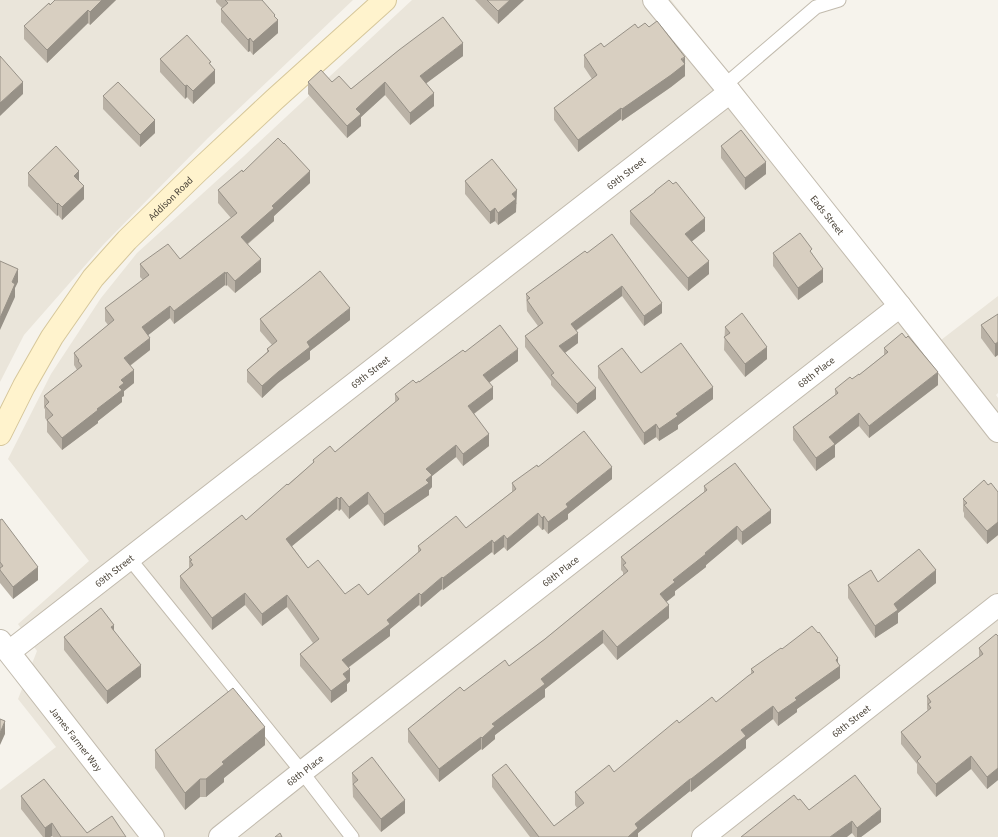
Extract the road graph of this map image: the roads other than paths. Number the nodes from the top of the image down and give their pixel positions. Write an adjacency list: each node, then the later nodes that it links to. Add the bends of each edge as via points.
1 (385, 0): 7 (main road, Addison Road, via 203,166 122,245 93,278 52,337)
2 (654, 0): 4 (street, Eads Street)
3 (839, 0): 4 (lane, via 816,7)
4 (728, 88): 5 (street, Eads Street); 8 (street, 69th Street)
5 (900, 306): 6 (street, Eads Street); 11 (street, 68th Place)
6 (998, 431)
7 (0, 434)
8 (129, 558): 10 (street, 69th Street); 11 (lane)
9 (998, 605): 15 (street, 68th Street)
10 (3, 652): 12 (street, James Farmer Way)
11 (302, 772): 13 (street, 68th Place); 14 (lane)
12 (153, 837)
13 (220, 837)
14 (352, 837)
15 (703, 837)

